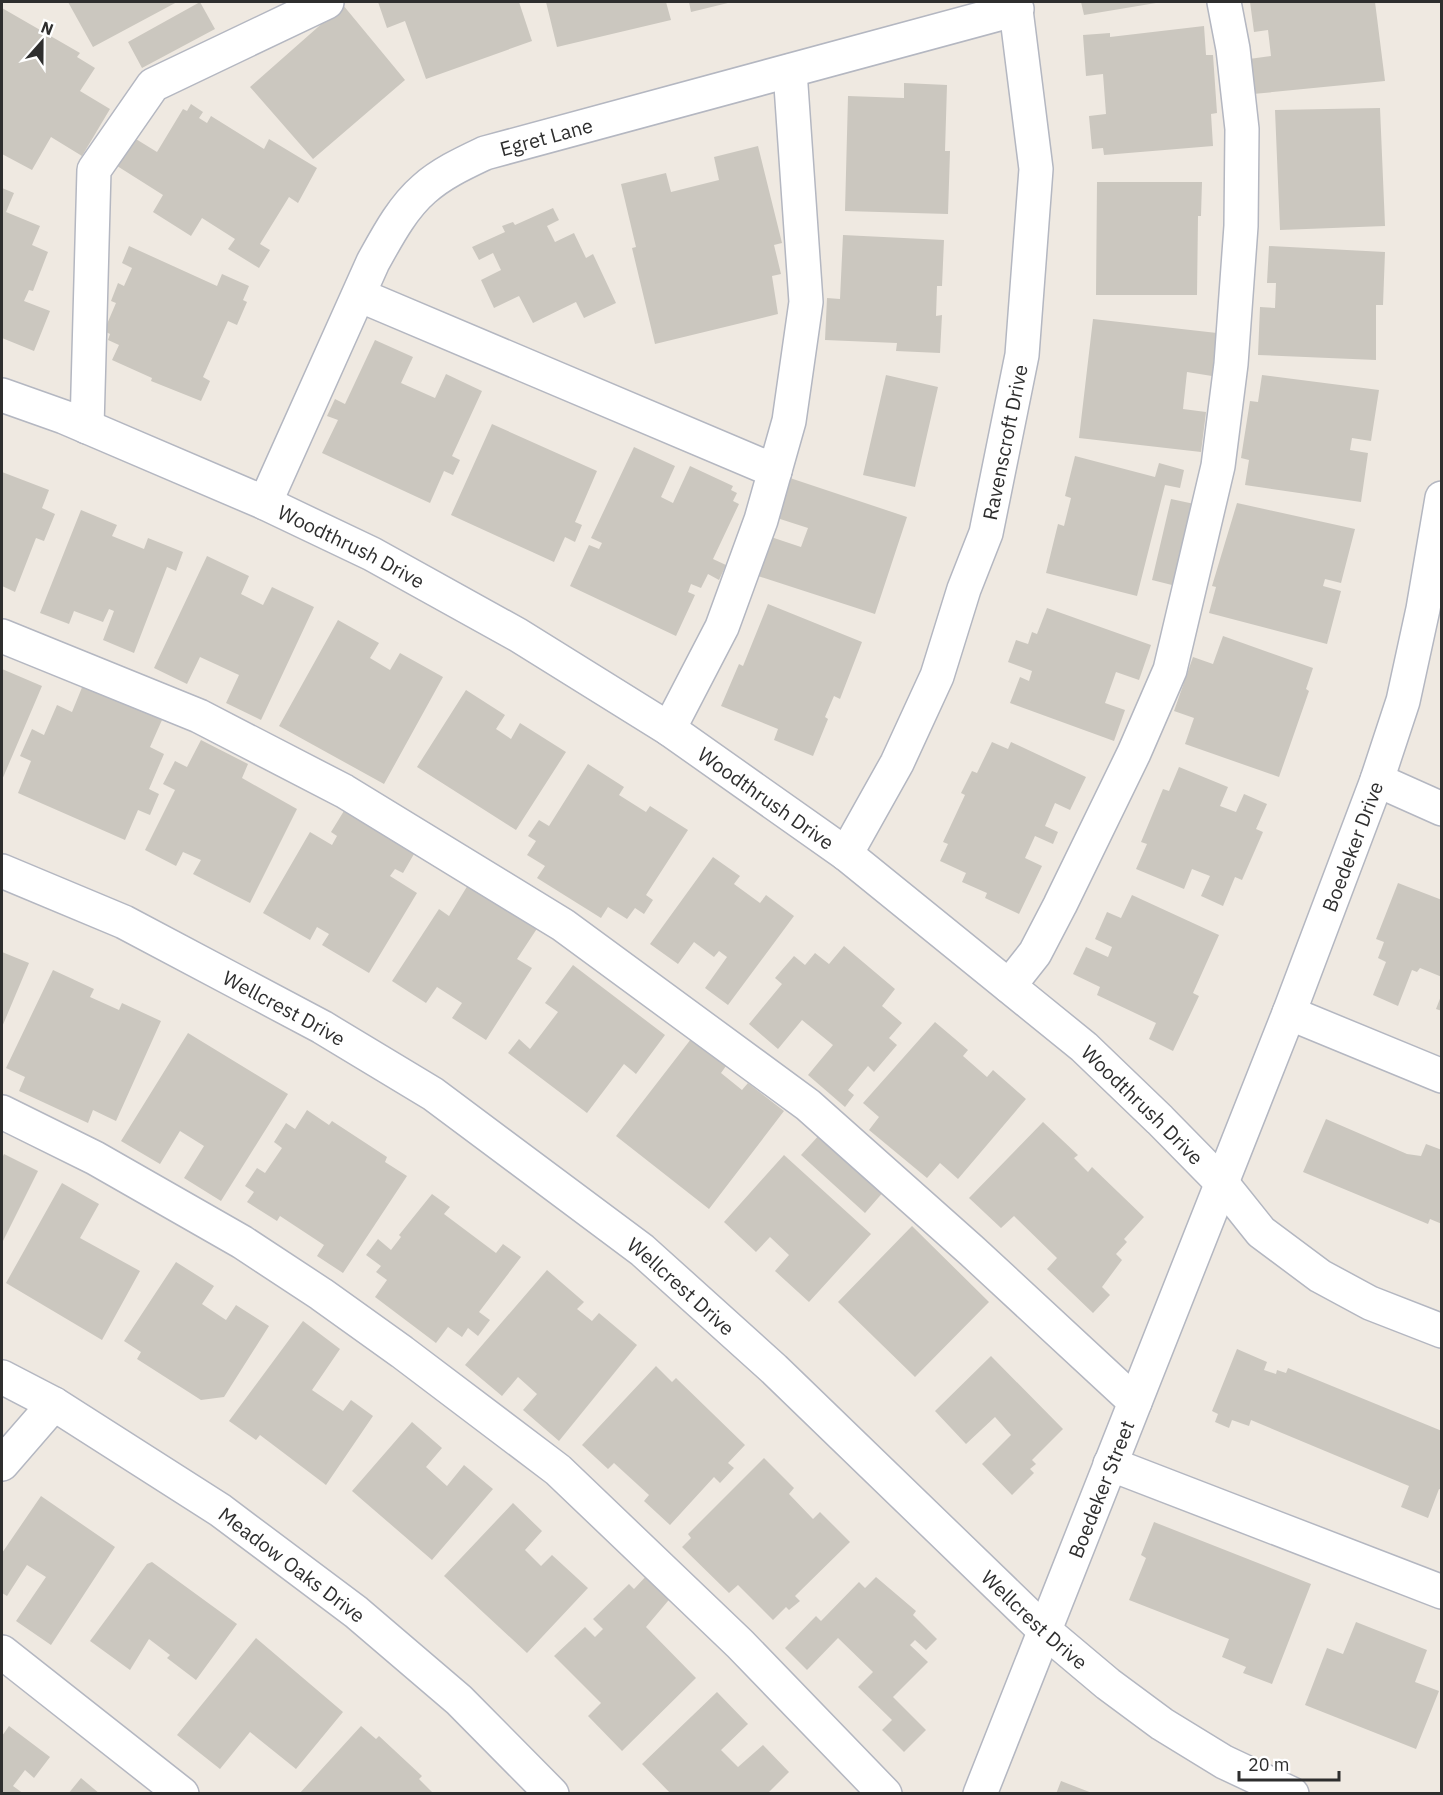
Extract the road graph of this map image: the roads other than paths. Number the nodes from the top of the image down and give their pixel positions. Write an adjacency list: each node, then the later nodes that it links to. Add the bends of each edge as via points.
1 (327, 2): 7 (street, via 153,85 94,170)
2 (1224, 2): 18 (street, via 1242,129 1241,226 1231,364 1218,466 1170,670 1060,905 1035,953)
3 (1016, 5): 4 (street, Egret Lane); 16 (street, Ravenscroft Drive, via 1036,170 1022,355 986,533 937,676 897,763)
4 (790, 71): 5 (street, Egret Lane, via 485,153 450,171 423,189 393,225); 8 (street, via 806,302 789,421)
5 (359, 295): 8 (street); 10 (street, Egret Lane)
6 (2, 395): 7 (street, Woodthrush Drive)
7 (87, 427): 10 (street, Woodthrush Drive)
8 (775, 471): 13 (street, via 722,627)
9 (1442, 498): 11 (street, Boedeker Drive)
10 (265, 502): 13 (street, Woodthrush Drive, via 372,554 497,623)
11 (1432, 610): 14 (street, Boedeker Drive)
12 (2, 636): 25 (street, via 199,716 344,791 563,925 808,1105)
13 (669, 729): 16 (street, Woodthrush Drive)
14 (1377, 780): 15 (street); 19 (street, Boedeker Drive)
15 (1442, 809)
16 (846, 854): 18 (street, Woodthrush Drive)
17 (2, 871): 30 (street, Wellcrest Drive, via 135,928 322,1027 433,1094 642,1250 774,1369)
18 (1009, 986): 22 (street, Woodthrush Drive, via 1084,1047)
19 (1288, 1013): 20 (street); 22 (street, Boedeker Drive)
20 (1442, 1076)
21 (2, 1112): 34 (street, via 95,1158 242,1242 384,1339 558,1470 740,1644)
22 (1221, 1182): 23 (street, Woodthrush Drive, via 1260,1232 1320,1276 1370,1303); 25 (street, Boedeker Street)
23 (1442, 1332)
24 (2, 1377): 26 (street, Meadow Oaks Drive)
25 (1135, 1402): 28 (street, Boedeker Street)
26 (54, 1404): 27 (street); 33 (street, Meadow Oaks Drive, via 220,1510 356,1612 459,1700)
27 (2, 1464)
28 (1110, 1464): 29 (street); 30 (street, Boedeker Street)
29 (1442, 1592)
30 (1045, 1631): 35 (street, Boedeker Street); 36 (street, Wellcrest Drive, via 1162,1724 1224,1762)
31 (2, 1652): 32 (street)
32 (182, 1794)
33 (552, 1794)
34 (885, 1794)
35 (980, 1794)
36 (1292, 1794)

